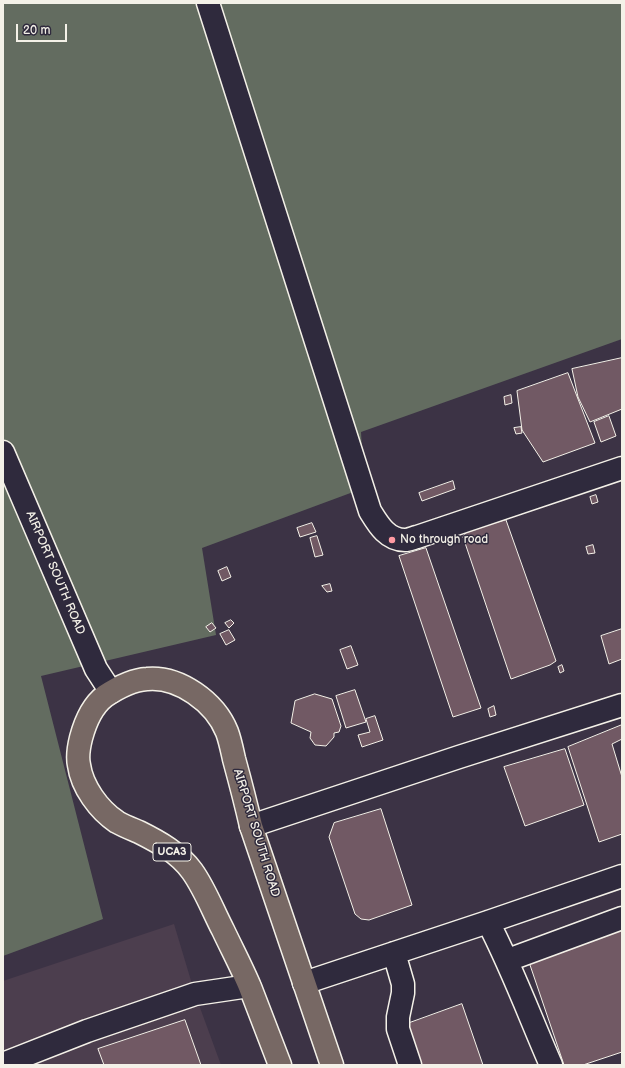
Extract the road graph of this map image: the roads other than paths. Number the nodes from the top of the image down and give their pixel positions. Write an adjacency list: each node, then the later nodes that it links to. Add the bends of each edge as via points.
1 (208, 3): 3 (street, via 370,511 383,531 404,540 417,537)
2 (3, 452): 4 (street, AIRPORT SOUTH ROAD, via 96,669)
3 (622, 468)
4 (112, 692): 6 (main road, AIRPORT SOUTH ROAD / UCA3, via 133,682 146,679 161,680 192,692 207,703 226,731); 13 (main road, AIRPORT SOUTH ROAD / UCA3, via 91,712 79,746 79,765 85,784 97,802 117,822 162,844 180,857 209,902)
5 (622, 704): 6 (street)
6 (251, 826): 12 (main road, AIRPORT SOUTH ROAD)
7 (622, 876): 9 (street)
8 (622, 918): 11 (street)
9 (488, 922): 10 (street); 11 (street)
10 (394, 953): 12 (street); 17 (street, via 403,984 398,1029)
11 (508, 960): 18 (street)
12 (304, 983): 16 (main road, AIRPORT SOUTH ROAD)
13 (249, 986): 14 (street, via 195,994 87,1031); 15 (main road, AIRPORT SOUTH ROAD / UCA3)
14 (3, 1064)
15 (280, 1065)
16 (332, 1065)
17 (410, 1065)
18 (551, 1065)

